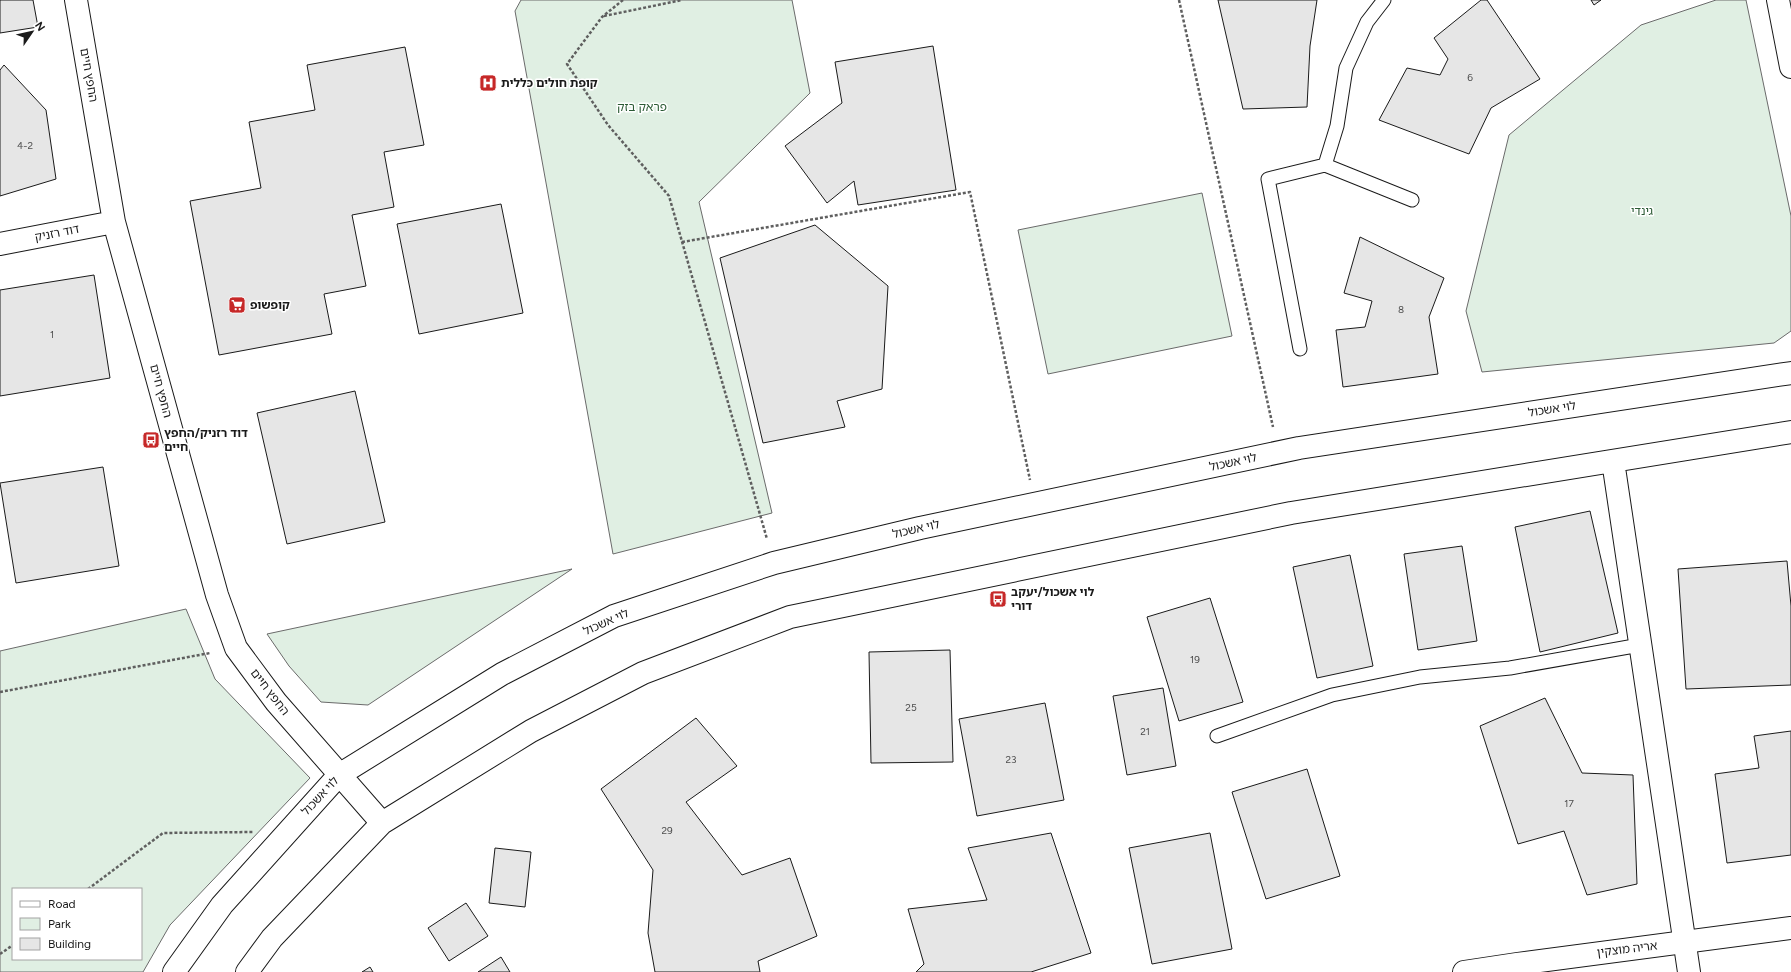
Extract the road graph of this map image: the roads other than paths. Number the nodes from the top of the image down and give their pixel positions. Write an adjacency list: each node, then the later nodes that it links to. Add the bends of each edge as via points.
1 (76, 0): 7 (street, החפץ חיים)
2 (1384, 0): 5 (lane, via 1367,22 1346,68 1337,126)
3 (1778, 0): 4 (street)
4 (1791, 67)
5 (1326, 165): 6 (lane); 9 (lane, via 1268,179)
6 (1412, 200)
7 (114, 222): 8 (street, דוד רזניק); 15 (street, החפץ חיים, via 217,595 236,648 276,702)
8 (0, 244)
9 (1300, 349)
10 (1791, 374): 15 (street, לוי אשכול, via 1279,452 920,528 774,563 614,616 502,674)
11 (1791, 432): 12 (street)
12 (1613, 461): 13 (street); 16 (street, via 1290,513 790,617 643,673 531,731)
13 (1640, 645): 14 (lane, via 1510,668 1420,677 1332,695); 18 (street)
14 (1217, 736)
15 (339, 775): 16 (street, החפץ חיים); 20 (street, לוי אשכול, via 222,905)
16 (382, 823): 21 (street, via 272,938)
17 (1791, 928): 18 (street, אריה מוצקין)
18 (1684, 942): 19 (street, אריה מוצקין); 23 (street)
19 (1518, 968): 22 (street, אריה מוצקין)
20 (174, 972)
21 (247, 972)
22 (1464, 972)
23 (1689, 972)

